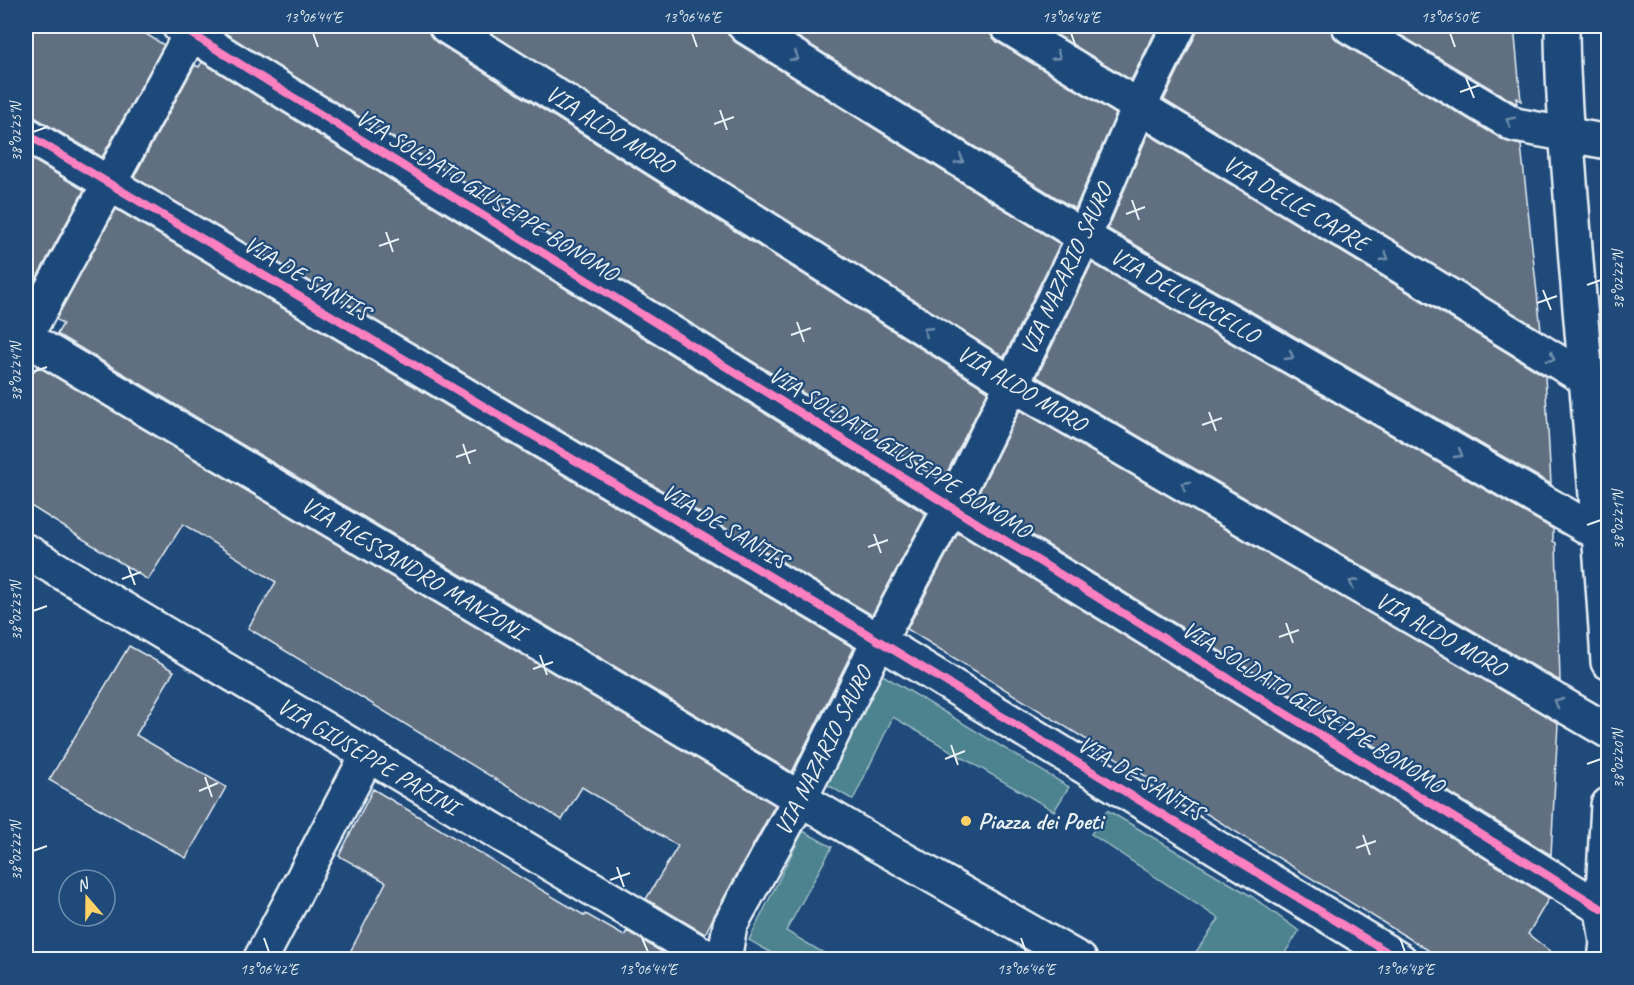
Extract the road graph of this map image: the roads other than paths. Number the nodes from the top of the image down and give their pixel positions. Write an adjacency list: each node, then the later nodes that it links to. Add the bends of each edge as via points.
1 (446, 26): 16 (street, VIA ALDO MORO, one-way to 1)
2 (745, 26): 13 (street, VIA DELL'UCCELLO, one-way to 13)
3 (1007, 26): 8 (street, VIA DELLE CAPRE, one-way to 8)
4 (1179, 26): 8 (street, VIA NAZARIO SAURO)
5 (1349, 26): 10 (street, one-way to 5, via 1515,125)
6 (1562, 26): 10 (street)
7 (188, 28): 12 (street); 17 (street, VIA SOLDATO GIUSEPPE BONOMO)
8 (1139, 107): 13 (street, VIA NAZARIO SAURO); 15 (street, VIA DELLE CAPRE, one-way to 15)
9 (26, 134): 12 (street, VIA DE SANTIS)
10 (1567, 134): 11 (street); 15 (street)
11 (1608, 142)
12 (109, 184): 14 (street); 20 (street, VIA DE SANTIS)
13 (1083, 237): 16 (street, VIA NAZARIO SAURO); 18 (street, VIA DELL'UCCELLO, one-way to 18)
14 (26, 337): 24 (street, VIA ALESSANDRO MANZONI)
15 (1586, 379): 18 (street)
16 (1012, 384): 17 (street, VIA NAZARIO SAURO); 22 (street, VIA ALDO MORO, one-way to 16)
17 (951, 507): 20 (street, VIA NAZARIO SAURO); 26 (street, VIA SOLDATO GIUSEPPE BONOMO)
18 (1601, 535): 21 (street)
19 (26, 551): 23 (street, VIA GIUSEPPE PARINI)
20 (879, 641): 24 (street, VIA NAZARIO SAURO); 31 (street, VIA DE SANTIS)
21 (1608, 662)
22 (1608, 732)
23 (367, 756): 27 (street); 28 (street, VIA GIUSEPPE PARINI)
24 (800, 799): 29 (street, VIA NAZARIO SAURO, via 730,925); 30 (street)
25 (1608, 805): 26 (street)
26 (1602, 909): 32 (street, via 1607,942)
27 (271, 956)
28 (712, 960)
29 (724, 960)
30 (1080, 960)
31 (1400, 960)
32 (1605, 960)

